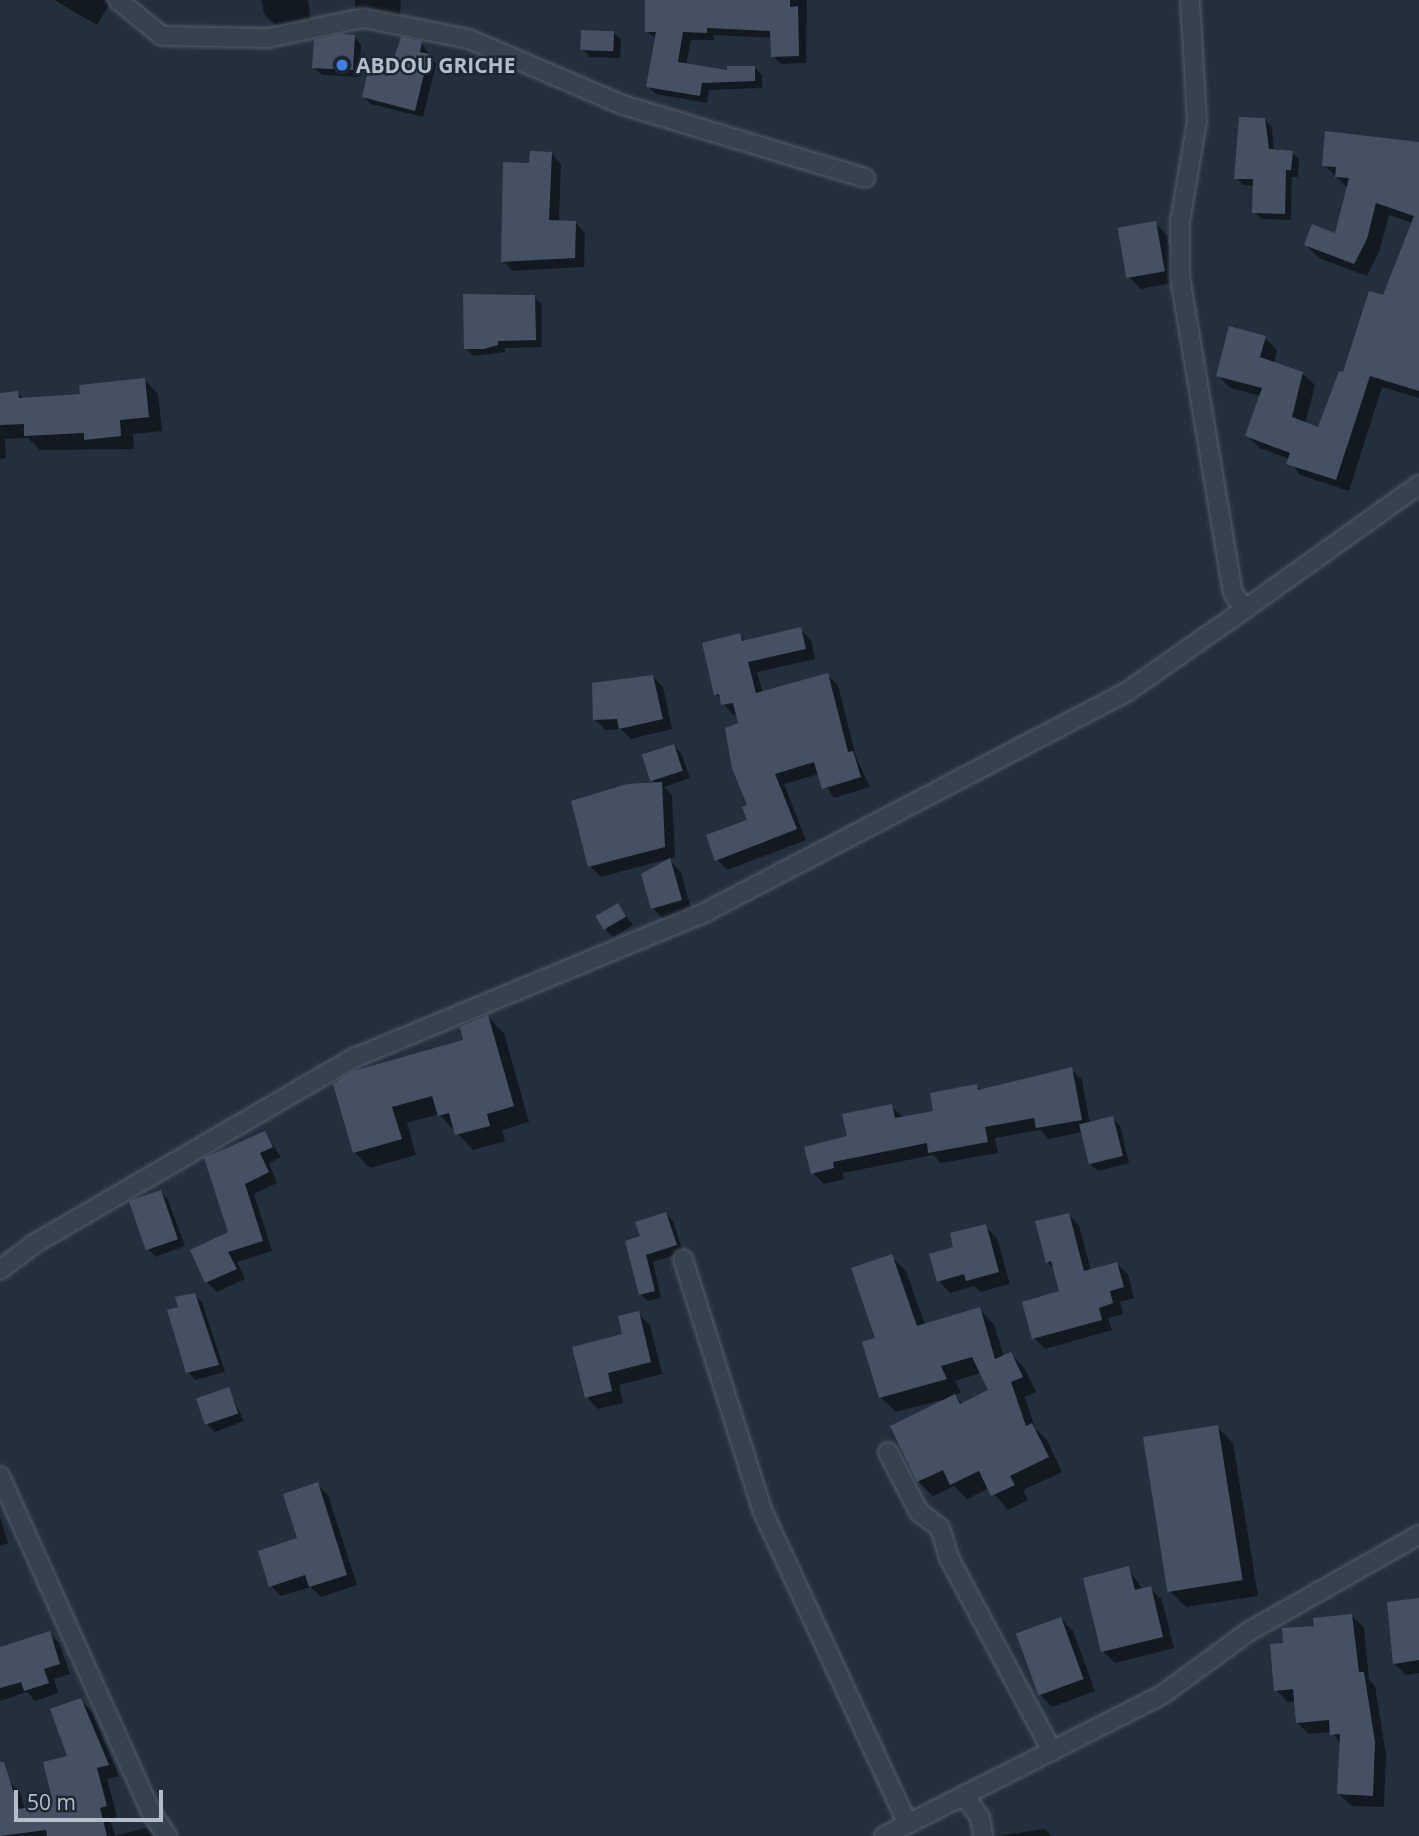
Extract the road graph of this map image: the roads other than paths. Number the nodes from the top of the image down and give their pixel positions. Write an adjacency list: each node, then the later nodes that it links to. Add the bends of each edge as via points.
1 (118, 0): 3 (street, via 162,36 268,38 363,18 469,39 623,105)
2 (1190, 0): 5 (street, via 1197,121 1180,221 1180,277 1233,593)
3 (865, 178)
4 (1419, 485): 5 (street)
5 (1245, 609): 7 (street, via 1128,691 700,915 354,1058 34,1244)
6 (683, 1258): 13 (street, via 763,1512)
7 (0, 1270)
8 (888, 1452): 11 (street, via 919,1512 940,1528 949,1558)
9 (0, 1476): 14 (street, via 151,1812)
10 (1419, 1535): 11 (street, via 1248,1632 1162,1695)
11 (1052, 1751): 12 (street)
12 (964, 1796): 13 (street); 16 (street, via 980,1816)
13 (908, 1824): 15 (street)
14 (167, 1836)
15 (884, 1836)
16 (983, 1836)

